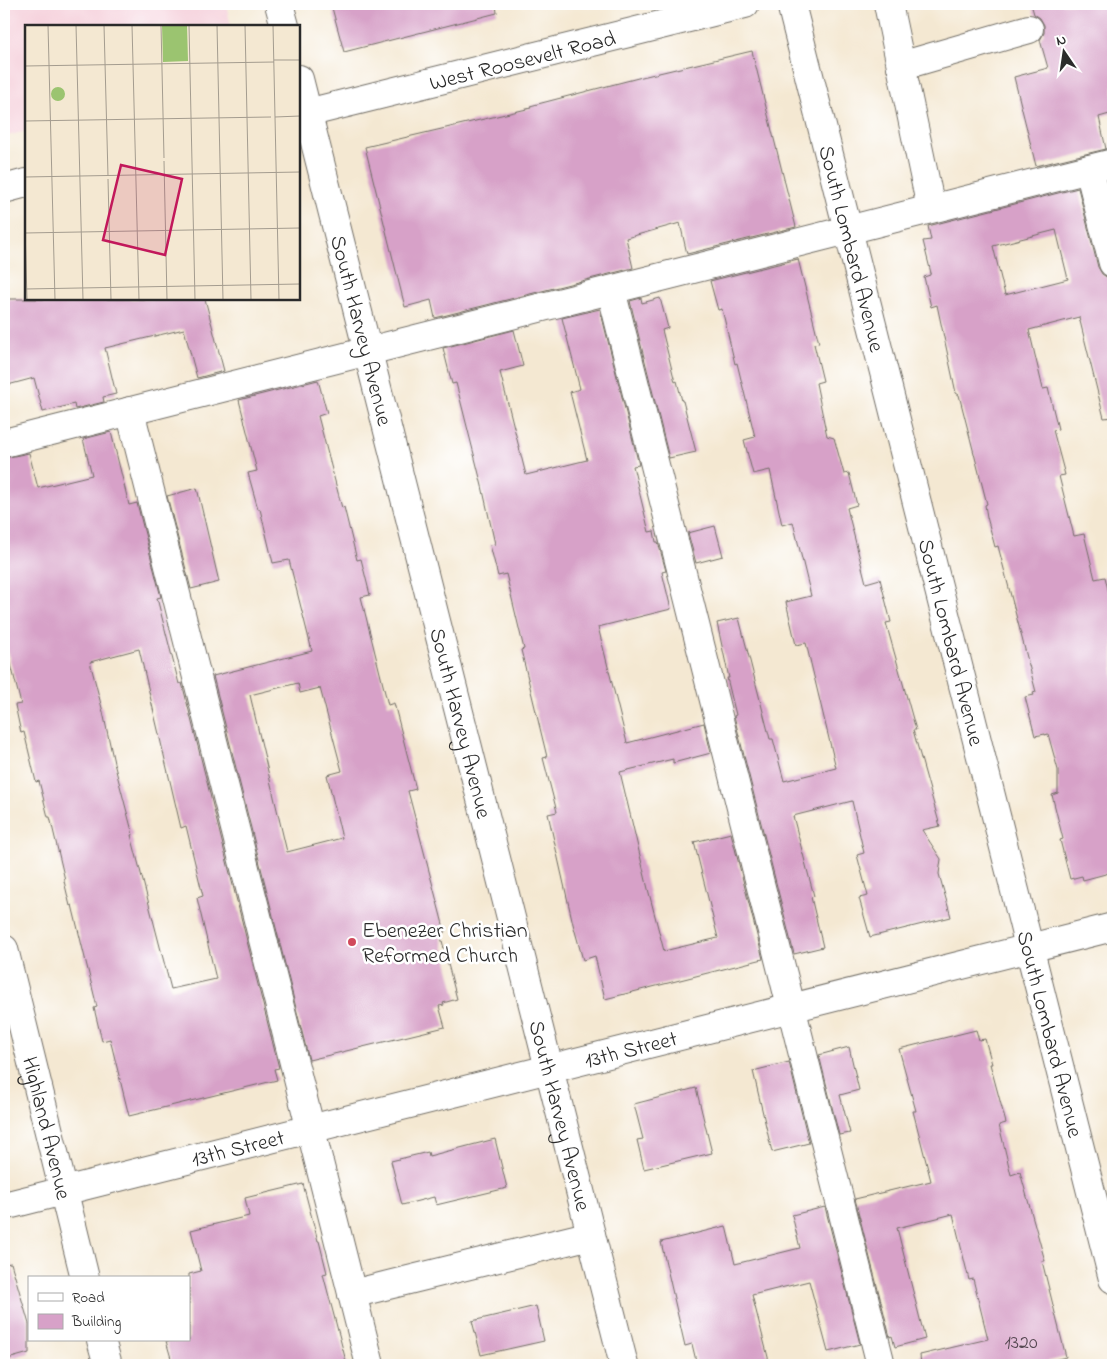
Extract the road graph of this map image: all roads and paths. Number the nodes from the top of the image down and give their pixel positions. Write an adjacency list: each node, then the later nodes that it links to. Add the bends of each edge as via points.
1 (280, 4): 5 (street)
2 (745, 4): 9 (street, West Roosevelt Road)
3 (791, 4): 14 (street, South Lombard Avenue)
4 (888, 4): 7 (street)
5 (285, 25)
6 (1029, 29): 7 (street)
7 (901, 66): 13 (street)
8 (300, 88): 9 (street, South Harvey Avenue)
9 (303, 114): 17 (street, South Harvey Avenue)
10 (1101, 166): 13 (street); 15 (street)
11 (25, 183): 12 (street)
12 (4, 189)
13 (931, 208): 14 (street)
14 (848, 229): 16 (street); 21 (street, South Lombard Avenue)
15 (1113, 263)
16 (611, 290): 17 (street); 23 (street)
17 (368, 351): 18 (street); 24 (street, South Harvey Avenue)
18 (130, 411): 19 (street); 25 (street)
19 (4, 443)
20 (1113, 927): 21 (street, 13th Street)
21 (1029, 948): 23 (street, 13th Street); 30 (street, South Lombard Avenue)
22 (4, 949): 26 (street, Highland Avenue)
23 (791, 1007): 24 (street, 13th Street); 36 (street)
24 (549, 1068): 25 (street, 13th Street); 28 (street, South Harvey Avenue)
25 (310, 1128): 26 (street, 13th Street); 31 (street)
26 (63, 1192): 27 (street, 13th Street); 29 (street, Highland Avenue)
27 (4, 1206)
28 (591, 1235): 31 (street); 35 (street, South Harvey Avenue)
29 (84, 1276)
30 (1113, 1280)
31 (352, 1294): 34 (street)
32 (102, 1342): 33 (street)
33 (108, 1365)
34 (370, 1365)
35 (624, 1365)
36 (881, 1365)

